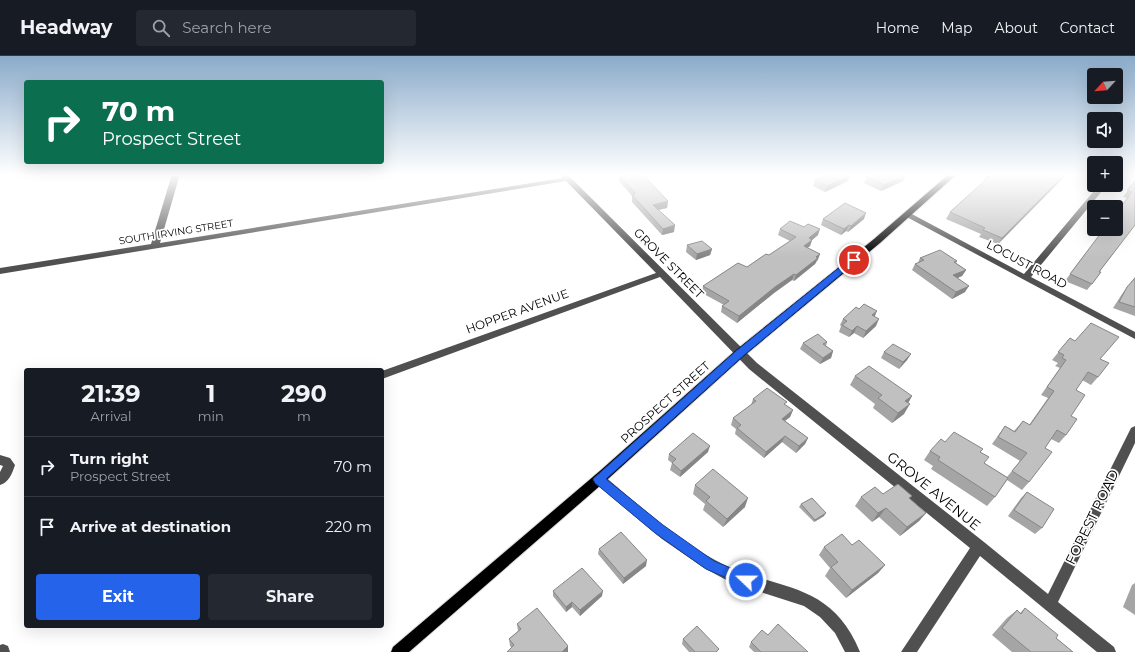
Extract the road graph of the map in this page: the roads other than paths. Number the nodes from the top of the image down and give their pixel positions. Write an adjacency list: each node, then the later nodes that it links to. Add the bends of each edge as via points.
1 (168, 202): 7 (street)
2 (415, 202): 7 (street, SOUTH IRVING STREET)
3 (590, 202): 9 (street, GROVE STREET)
4 (921, 202): 6 (main road, PROSPECT STREET)
5 (1089, 202): 10 (street)
6 (907, 215): 10 (street, LOCUST ROAD); 12 (main road, PROSPECT STREET)
7 (155, 245): 8 (street, SOUTH IRVING STREET)
8 (0, 272)
9 (661, 274): 12 (street, GROVE STREET); 13 (street, HOPPER AVENUE)
10 (1026, 277): 11 (street, LOCUST ROAD)
11 (1135, 336)
12 (740, 353): 16 (main road, PROSPECT STREET); 18 (street, GROVE AVENUE)
13 (384, 374)
14 (1135, 431): 19 (street, FOREST ROAD)
15 (0, 460): 17 (street, via 6,461 9,465)
16 (599, 479): 20 (main road, PROSPECT STREET); 21 (street, via 659,529 710,565 756,584 805,598 820,607 834,619 845,634)
17 (0, 480)
18 (979, 546): 19 (street, GROVE AVENUE); 22 (street)
19 (1050, 604): 23 (street, GROVE AVENUE)
20 (398, 652)
21 (853, 652)
22 (908, 652)
23 (1109, 652)

